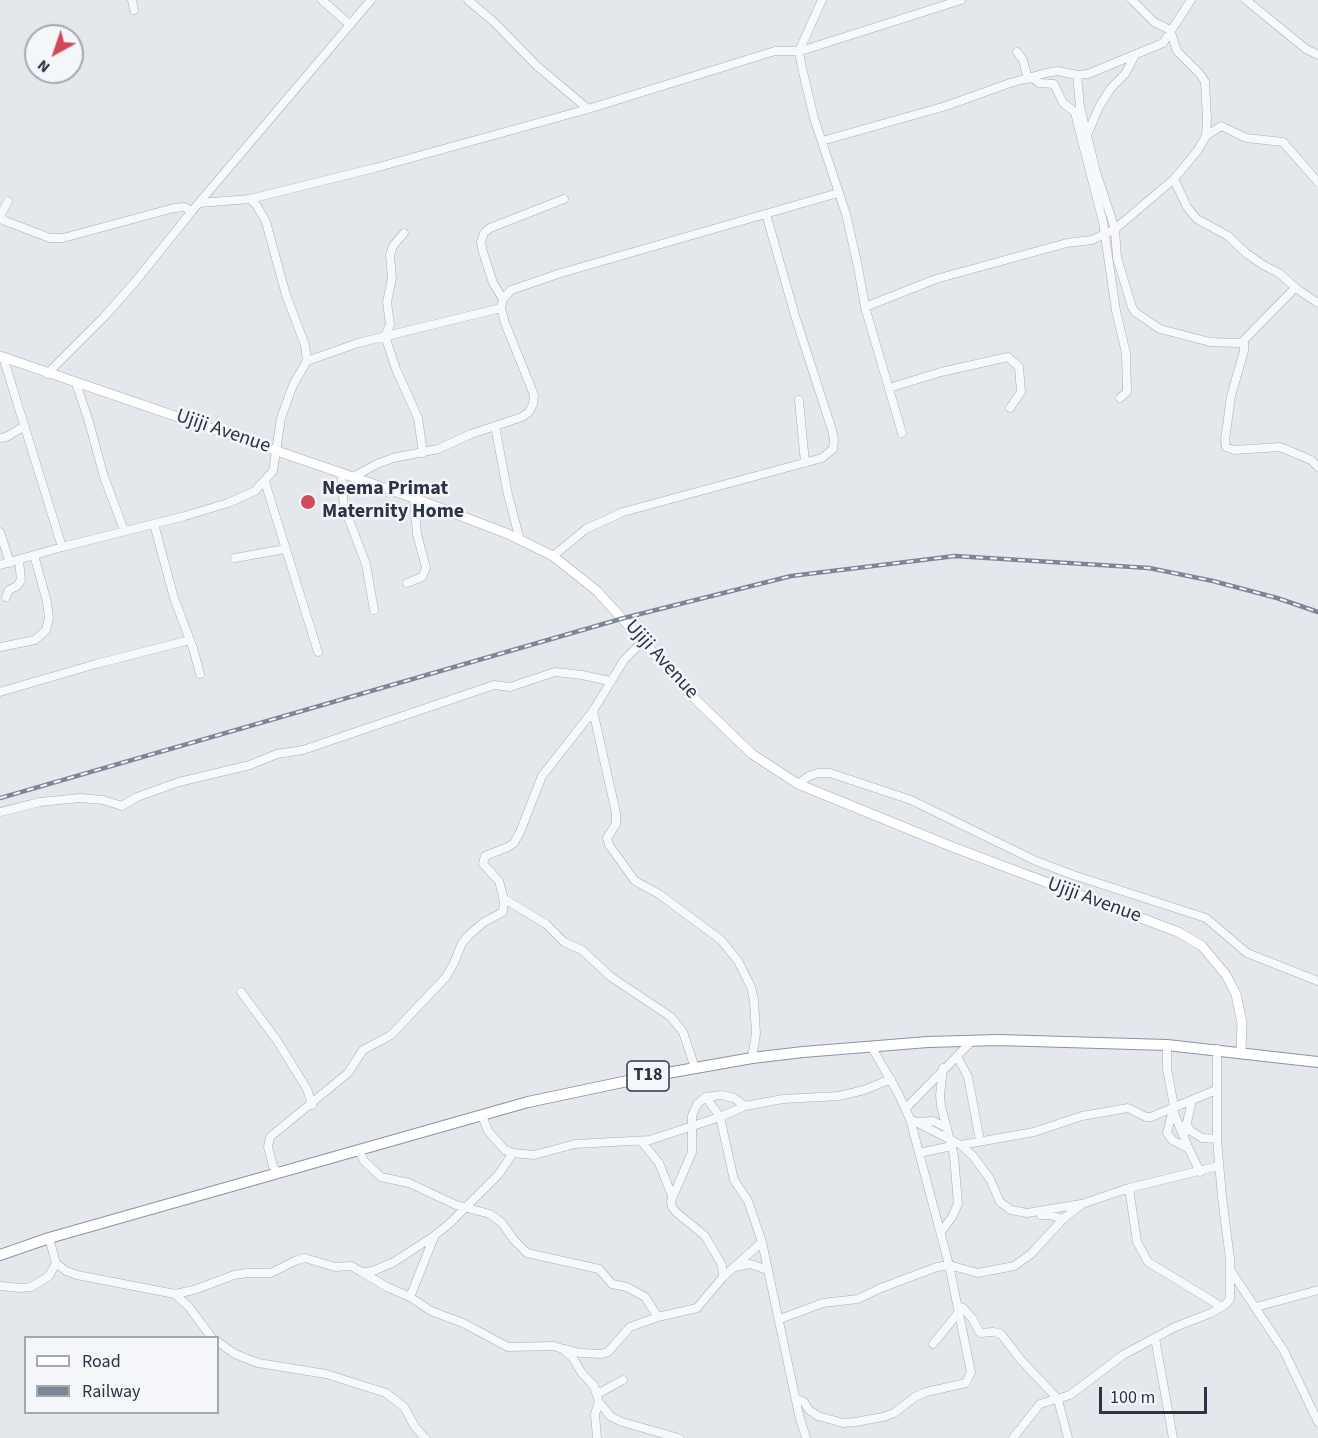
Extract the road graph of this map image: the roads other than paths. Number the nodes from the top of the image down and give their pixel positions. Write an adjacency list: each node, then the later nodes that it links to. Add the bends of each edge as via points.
1 (132, 0): 10 (street)
2 (322, 0): 11 (street)
3 (371, 0): 11 (street)
4 (468, 0): 19 (street)
5 (822, 0): 13 (street)
6 (961, 0): 13 (street)
7 (1132, 0): 12 (street, via 1154,22)
8 (1191, 0): 12 (street)
9 (1246, 0): 16 (street)
10 (134, 10)
11 (350, 25): 29 (street)
12 (1170, 30): 15 (street, via 1166,41); 21 (street, via 1177,51 1203,79)
13 (799, 51): 19 (street, via 775,51); 22 (street)
14 (1017, 52): 18 (street)
15 (1135, 55): 17 (street); 20 (street, via 1099,106)
16 (1318, 55)
17 (1077, 75): 18 (street, via 1058,71); 20 (street)
18 (1030, 79): 22 (street); 35 (street, via 1054,84 1063,103 1075,112)
19 (588, 109): 26 (street)
20 (1087, 135): 33 (street)
21 (1206, 136): 23 (street); 24 (street, via 1221,126 1253,140 1283,142)
22 (822, 141): 25 (street)
23 (1174, 179): 33 (street); 36 (street, via 1197,219 1228,236)
24 (1318, 182)
25 (838, 192): 31 (street); 39 (street)
26 (250, 199): 29 (street); 43 (street, via 266,222)
27 (564, 199): 37 (street, via 484,233 481,242 486,262)
28 (8, 201): 32 (street)
29 (199, 203): 30 (street)
30 (192, 211): 32 (street, via 174,208 63,238 50,238); 44 (street, via 128,290)
31 (765, 214): 37 (street, via 552,276 511,290); 56 (street, via 834,440 830,453)
32 (0, 218)
33 (1115, 229): 35 (street); 41 (street, via 1117,258 1135,312 1160,329 1210,342)
34 (404, 233): 40 (street, via 390,255 390,325)
35 (1106, 234): 39 (street, via 936,279); 47 (street, via 1126,353 1127,392)
36 (1295, 288): 38 (street); 41 (street)
37 (502, 303): 40 (street); 51 (street, via 505,323 534,395 534,404 522,417)
38 (1318, 303)
39 (865, 307): 46 (street)
40 (385, 336): 43 (street); 55 (street, via 418,418)
41 (1244, 340): 57 (street, via 1231,396 1226,447 1280,447)
42 (1, 357): 44 (main road, Ujiji Avenue); 50 (street)
43 (307, 361): 54 (street, via 293,385 282,418)
44 (47, 374): 45 (main road, Ujiji Avenue)
45 (76, 383): 54 (main road, Ujiji Avenue); 63 (street)
46 (889, 388): 49 (street, via 1008,357 1019,367 1021,392); 52 (street)
47 (1120, 398)
48 (799, 400): 56 (street)
49 (1010, 408)
50 (25, 426): 53 (street); 66 (street)
51 (495, 426): 55 (street); 65 (street)
52 (902, 433)
53 (0, 438)
54 (278, 452): 58 (main road, Ujiji Avenue); 60 (street, via 273,471)
55 (423, 453): 59 (street, via 393,458)
56 (805, 463): 69 (street, via 623,513 586,529)
57 (1318, 467)
58 (341, 473): 59 (main road, Ujiji Avenue); 76 (street, via 344,507 366,564)
59 (353, 477): 61 (main road, Ujiji Avenue)
60 (264, 482): 62 (street, via 255,491 228,503); 67 (street)
61 (414, 498): 65 (main road, Ujiji Avenue); 74 (street, via 417,534 426,568 422,577)
62 (154, 524): 63 (street); 77 (street)
63 (124, 530): 66 (street)
64 (0, 532): 72 (street)
65 (520, 540): 69 (main road, Ujiji Avenue)
66 (62, 547): 68 (street)
67 (285, 549): 70 (street); 80 (street)
68 (34, 555): 71 (street); 79 (street, via 50,618 46,630 35,640)
69 (553, 556): 78 (main road, Ujiji Avenue, via 597,591)
70 (235, 558)
71 (19, 560): 72 (street); 75 (street, via 21,580)
72 (10, 563): 73 (street)
73 (0, 565)
74 (407, 583)
75 (6, 597)
76 (374, 610)
77 (190, 639): 81 (street); 83 (street)
78 (644, 640): 82 (street); 85 (main road, Ujiji Avenue, via 752,754)
79 (0, 647)
80 (318, 652)
81 (200, 674)
82 (610, 681): 84 (street); 86 (street, via 555,672 510,687 494,685 310,748 179,782 122,806 80,798)
83 (0, 692)
84 (593, 711): 87 (street, via 538,783 514,843 485,856 483,864 498,878); 96 (street, via 616,813 616,824 607,838 609,845 634,881 659,894 721,940 738,961 754,1000 756,1034)
85 (798, 784): 88 (street, via 809,776 830,773 911,800 1036,861 1206,918 1247,952); 94 (main road, Ujiji Avenue, via 1191,938 1214,957 1236,994 1242,1023)
86 (0, 812)
87 (503, 898): 98 (street, via 546,924 564,942 582,950 611,976 671,1017 683,1032); 104 (street, via 503,912 484,922 462,943 451,969 438,985 391,1035 363,1050 348,1073)
88 (1318, 981)
89 (241, 992): 104 (street, via 276,1039)
90 (972, 1041): 91 (highway, T18); 92 (highway, T18); 95 (street)
91 (1167, 1045): 93 (highway, T18); 107 (street)
92 (872, 1046): 96 (highway, T18); 100 (street)
93 (1217, 1049): 94 (highway, T18); 101 (street)
94 (1241, 1052): 97 (highway, T18)
95 (957, 1056): 99 (street); 117 (street, via 968,1077)
96 (752, 1059): 98 (highway, T18)
97 (1318, 1062)
98 (695, 1068): 108 (highway, T18, via 572,1092)
99 (943, 1068): 106 (street); 113 (street, via 940,1095)
100 (891, 1080): 105 (street, via 839,1096); 106 (street)
101 (1216, 1090): 103 (street); 115 (street)
102 (706, 1097): 105 (street, via 729,1096); 109 (street); 111 (street, via 694,1110)
103 (1192, 1100): 107 (street); 112 (street)
104 (312, 1104): 126 (street, via 283,1124 268,1141)
105 (745, 1106): 109 (street)
106 (906, 1108): 110 (street)
107 (1174, 1109): 114 (street); 117 (street, via 1146,1117 1128,1108); 120 (street, via 1167,1133)
108 (482, 1115): 121 (highway, T18); 122 (street, via 496,1143)
109 (720, 1117): 111 (street); 136 (street, via 734,1180 748,1202)
110 (913, 1121): 113 (street, via 933,1121); 118 (street); 123 (street)
111 (693, 1124): 116 (street); 128 (street, via 692,1152)
112 (1186, 1124): 114 (street); 115 (street, via 1202,1138)
113 (946, 1128): 118 (street)
114 (1183, 1138): 120 (street)
115 (1217, 1139): 124 (street)
116 (641, 1141): 122 (street, via 575,1144 534,1155); 128 (street, via 659,1163)
117 (980, 1141): 119 (street)
118 (951, 1143): 119 (street); 123 (street); 133 (street, via 958,1204)
119 (961, 1145): 131 (street, via 990,1179 1000,1202 1011,1210)
120 (1189, 1149): 125 (street)
121 (359, 1150): 126 (highway, T18); 130 (street, via 364,1161 381,1177 409,1183)
122 (513, 1153): 130 (street, via 500,1174)
123 (919, 1153): 133 (street)
124 (1219, 1166): 125 (street); 144 (street)
125 (1200, 1172): 127 (street)
126 (278, 1173): 135 (highway, T18)
127 (1129, 1188): 129 (street); 150 (street, via 1135,1233 1148,1262)
128 (672, 1196): 139 (street, via 672,1207 705,1236)
129 (1082, 1204): 131 (street); 132 (street)
130 (466, 1208): 134 (street); 153 (street, via 497,1218 527,1253 599,1269 612,1284 645,1297)
131 (1027, 1213): 132 (street)
132 (1063, 1220): 140 (street, via 1014,1266 978,1273)
133 (941, 1232): 140 (street)
134 (434, 1236): 141 (street, via 383,1267 362,1272); 149 (street)
135 (49, 1238): 137 (highway, T18); 138 (street)
136 (762, 1242): 142 (street); 143 (street)
137 (0, 1255)
138 (56, 1263): 146 (street, via 49,1276 31,1287); 148 (street, via 77,1275)
139 (722, 1265): 142 (street); 145 (street)
140 (949, 1265): 152 (street); 154 (street, via 929,1269 858,1299 822,1303)
141 (351, 1266): 148 (street, via 335,1267 305,1258 271,1274 234,1275); 149 (street)
142 (734, 1267): 143 (street, via 750,1264); 145 (street)
143 (768, 1270): 154 (street)
144 (1231, 1271): 150 (street, via 1230,1299); 151 (street)
145 (723, 1277): 153 (street, via 697,1308)
146 (0, 1286)
147 (1318, 1290): 151 (street)
148 (175, 1294): 155 (street)
149 (411, 1297): 159 (street, via 508,1347)
150 (1222, 1307): 156 (street)
151 (1256, 1307): 165 (street, via 1294,1369)
152 (959, 1310): 158 (street); 162 (street, via 971,1372 966,1383 926,1392 894,1413 855,1422 818,1416); 163 (street, via 963,1308 981,1333 1001,1334)
153 (658, 1317): 159 (street, via 630,1327 608,1352)
154 (780, 1318): 162 (street)
155 (211, 1336)
156 (1155, 1338): 163 (street); 172 (street)
157 (219, 1343): 166 (street, via 258,1363 326,1374 386,1393 404,1407)
158 (933, 1344)
159 (563, 1349): 161 (street)
160 (623, 1380): 161 (street)
161 (596, 1392): 164 (street)
162 (797, 1399): 169 (street)
163 (1058, 1400): 170 (street, via 1040,1404); 171 (street)
164 (599, 1402): 167 (street, via 595,1414); 168 (street, via 615,1419)
165 (1318, 1422)
166 (425, 1438)
167 (597, 1438)
168 (679, 1438)
169 (806, 1438)
170 (1013, 1438)
171 (1068, 1438)
172 (1173, 1438)

